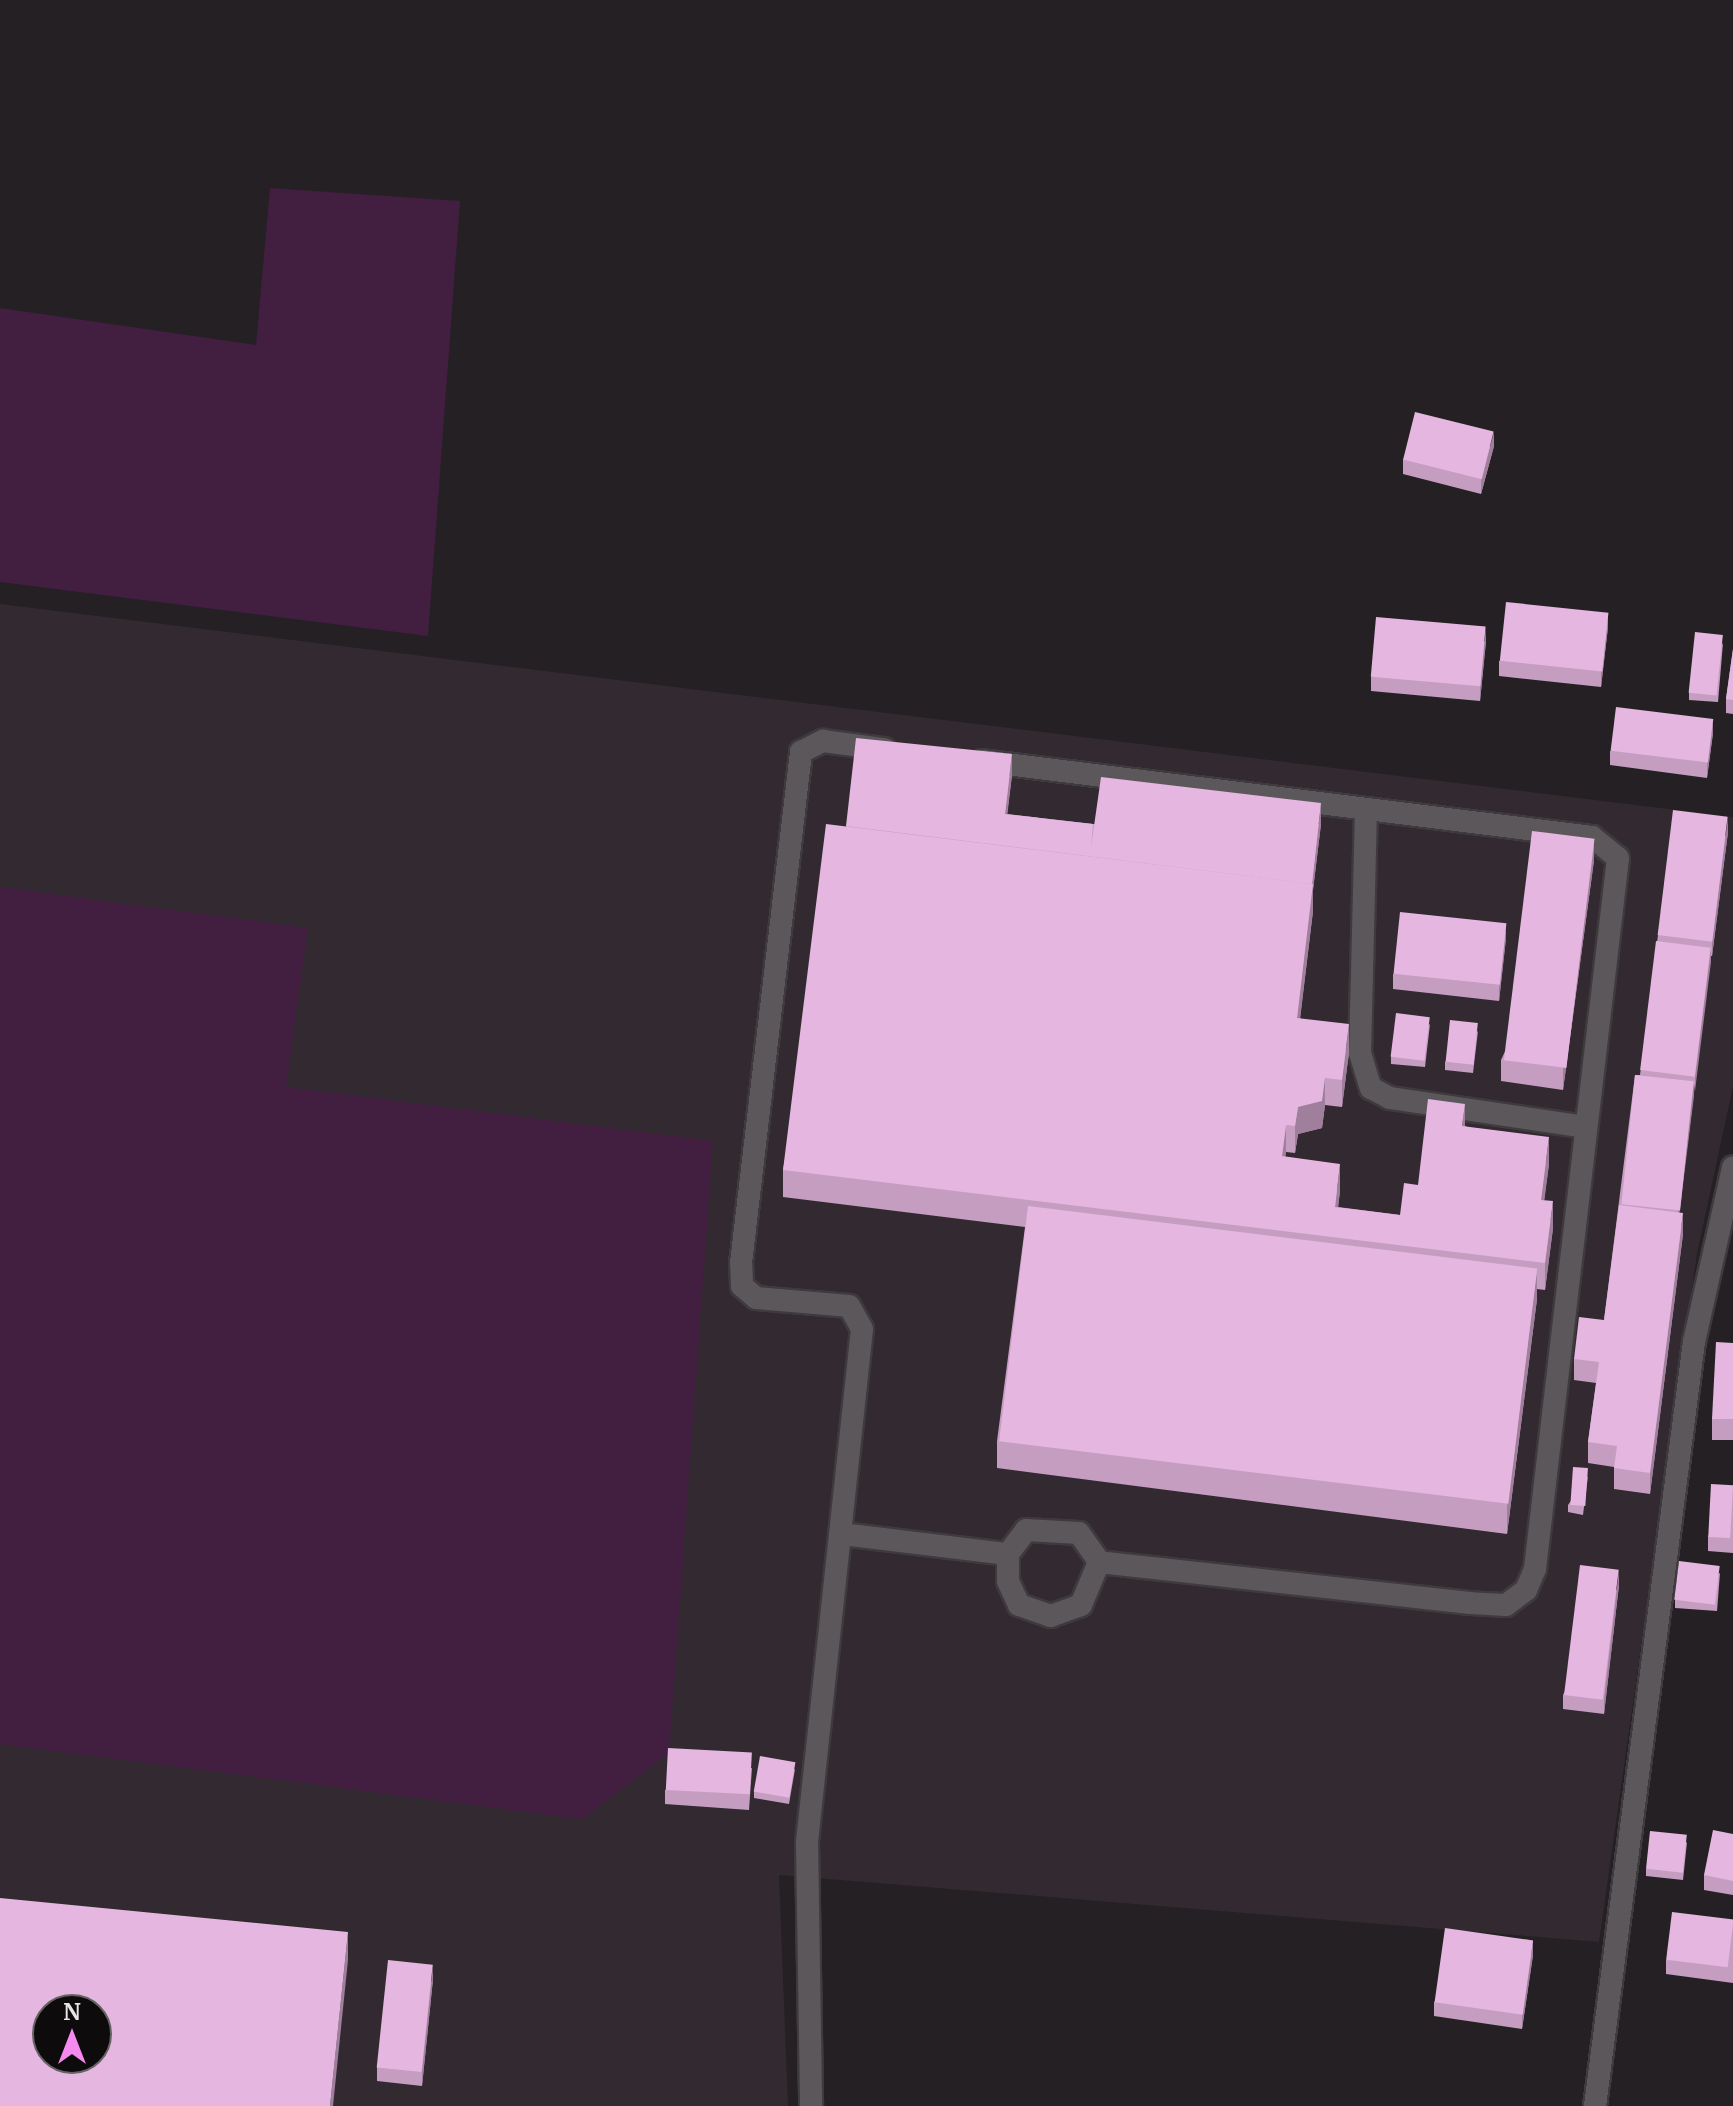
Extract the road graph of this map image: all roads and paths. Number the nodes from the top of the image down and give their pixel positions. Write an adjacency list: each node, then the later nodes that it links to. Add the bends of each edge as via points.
1 (916, 753): 6 (street, via 823,741 801,752 741,1263 742,1286 756,1298 849,1306 862,1329)
2 (962, 759): 3 (street)
3 (1366, 809): 4 (street, via 1360,1053 1371,1088 1390,1098); 4 (street, via 1592,837 1618,858)
4 (1586, 1127): 8 (street, via 1535,1569 1526,1590 1506,1605 1470,1603)
5 (1733, 1167): 10 (street, via 1694,1342)
6 (842, 1534): 7 (street); 9 (street, via 807,1842)
7 (1008, 1554): 8 (street, via 1026,1530 1056,1528 1079,1533); 8 (street, via 1008,1581 1019,1605 1051,1616 1081,1605)
8 (1099, 1562)
9 (811, 2106)
10 (1595, 2106)

